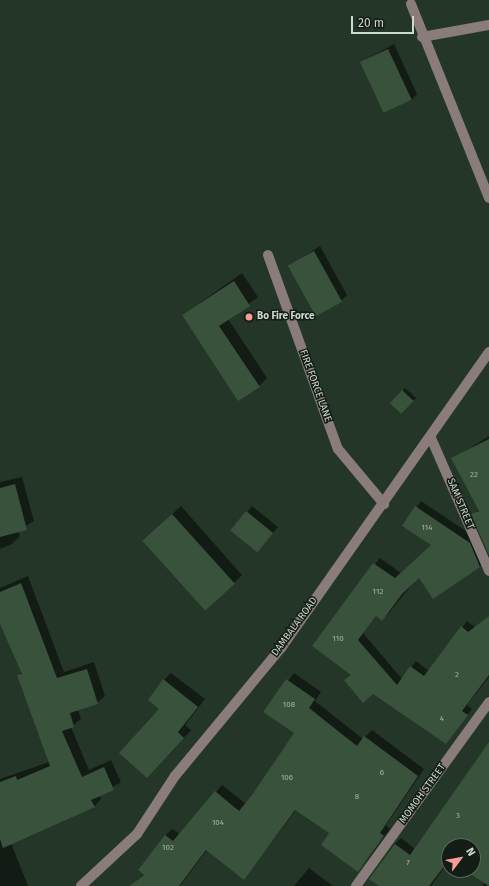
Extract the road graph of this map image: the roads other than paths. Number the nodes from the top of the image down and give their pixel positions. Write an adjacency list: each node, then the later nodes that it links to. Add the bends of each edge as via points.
1 (411, 4): 3 (street)
2 (489, 25): 3 (street)
3 (422, 37): 4 (street)
4 (489, 198)
5 (268, 255): 8 (street, FIRE FORCE LANE, via 338,450)
6 (489, 352): 7 (street, DAMBALA ROAD)
7 (431, 438): 8 (street, DAMBALA ROAD); 9 (street, SAM STREET)
8 (384, 504): 11 (street, DAMBALA ROAD, via 281,648 175,776 137,834)
9 (489, 571)
10 (489, 702): 12 (street, MOMOH STREET)
11 (81, 886)
12 (356, 886)

